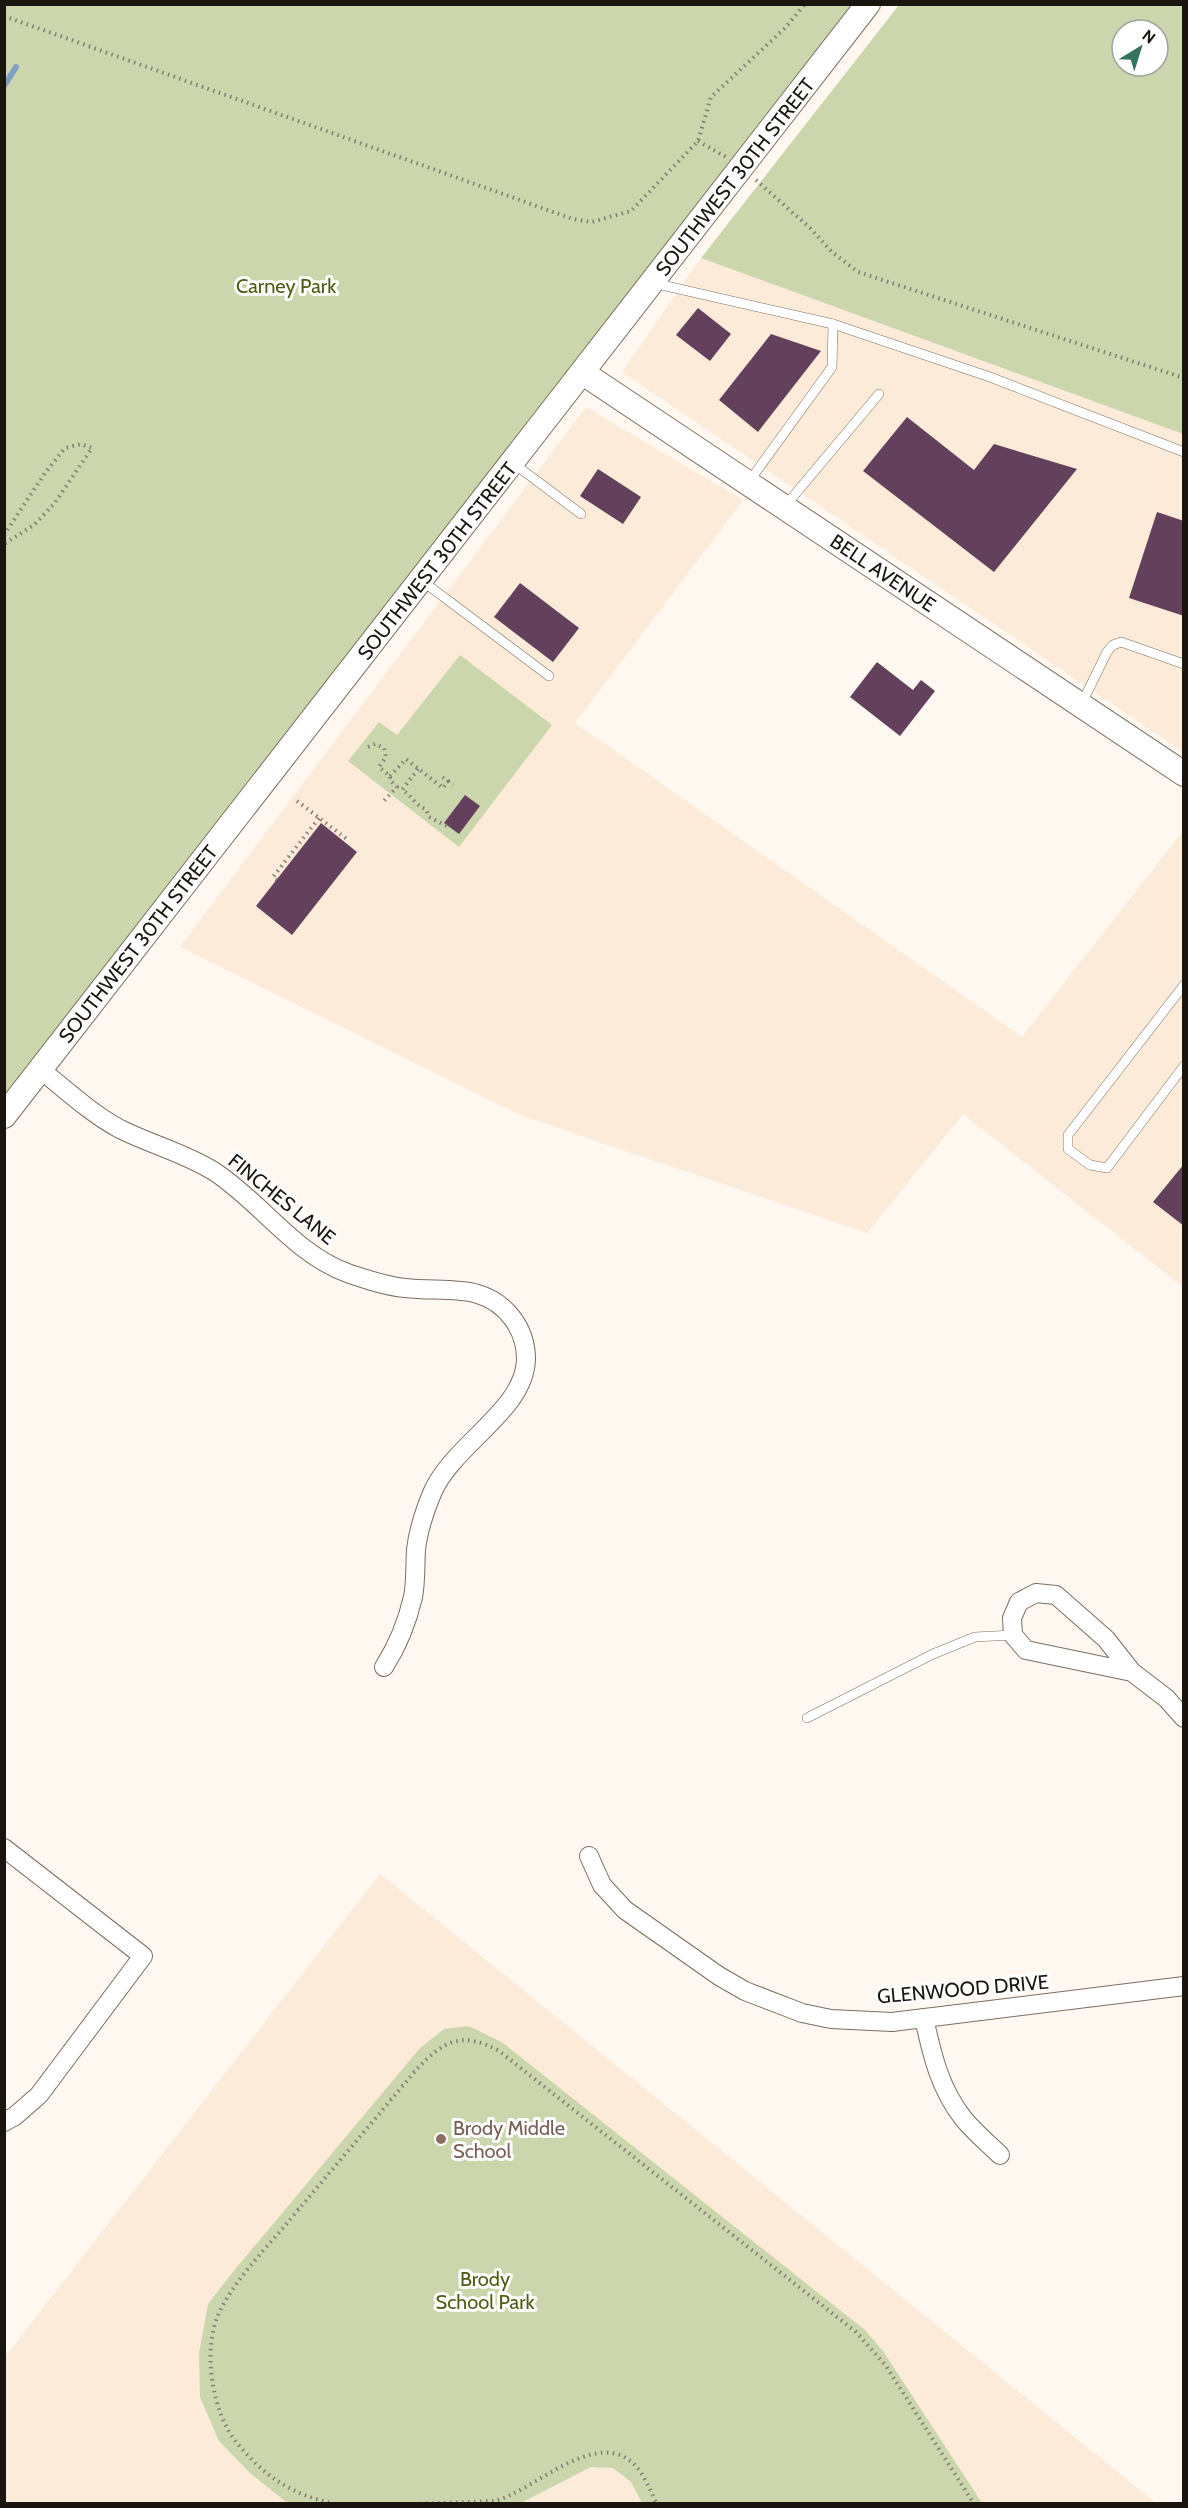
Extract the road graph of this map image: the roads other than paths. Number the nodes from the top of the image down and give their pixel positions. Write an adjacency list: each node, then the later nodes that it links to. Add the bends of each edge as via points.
1 (868, 4): 2 (street, SOUTHWEST 30TH STREET)
2 (653, 282): 3 (lane); 4 (street, SOUTHWEST 30TH STREET)
3 (833, 324): 6 (lane, via 990,377); 8 (lane, via 832,367)
4 (583, 373): 7 (street, SOUTHWEST 30TH STREET); 8 (street, BELL AVENUE)
5 (879, 394): 9 (lane)
6 (1184, 452)
7 (513, 463): 10 (lane); 11 (street, SOUTHWEST 30TH STREET)
8 (748, 483): 9 (street, BELL AVENUE)
9 (784, 507): 14 (street, BELL AVENUE)
10 (581, 514)
11 (421, 580): 13 (lane); 18 (street, SOUTHWEST 30TH STREET)
12 (1184, 664): 14 (lane, via 1121,642 1113,645)
13 (549, 676)
14 (1080, 705): 15 (street, BELL AVENUE)
15 (1184, 774)
16 (1184, 985): 17 (lane, via 1068,1135 1068,1149 1090,1165 1107,1168)
17 (1184, 1066)
18 (41, 1070): 19 (street, SOUTHWEST 30TH STREET); 21 (street, FINCHES LANE, via 120,1129 182,1154 214,1172 315,1257 374,1282 405,1288 474,1291 507,1310 517,1324 526,1358 524,1375 516,1393 449,1466 434,1490 422,1518 407,1623)
19 (4, 1116)
20 (1013, 1635): 22 (street, via 1026,1650); 22 (street, via 1012,1618 1019,1602 1036,1593 1056,1595 1106,1639); 23 (lane, via 975,1637)
21 (384, 1667)
22 (1132, 1672): 24 (street, via 1166,1698)
23 (807, 1718)
24 (1184, 1718)
25 (4, 1848): 29 (street, via 143,1956 39,2095)
26 (589, 1856): 28 (street, GLENWOOD DRIVE, via 602,1885 625,1910 746,1991 802,2013 831,2019 892,2022)
27 (1184, 1986): 28 (street, GLENWOOD DRIVE)
28 (924, 2018): 30 (street, via 944,2090 963,2119)
29 (4, 2122)
30 (1000, 2156)

